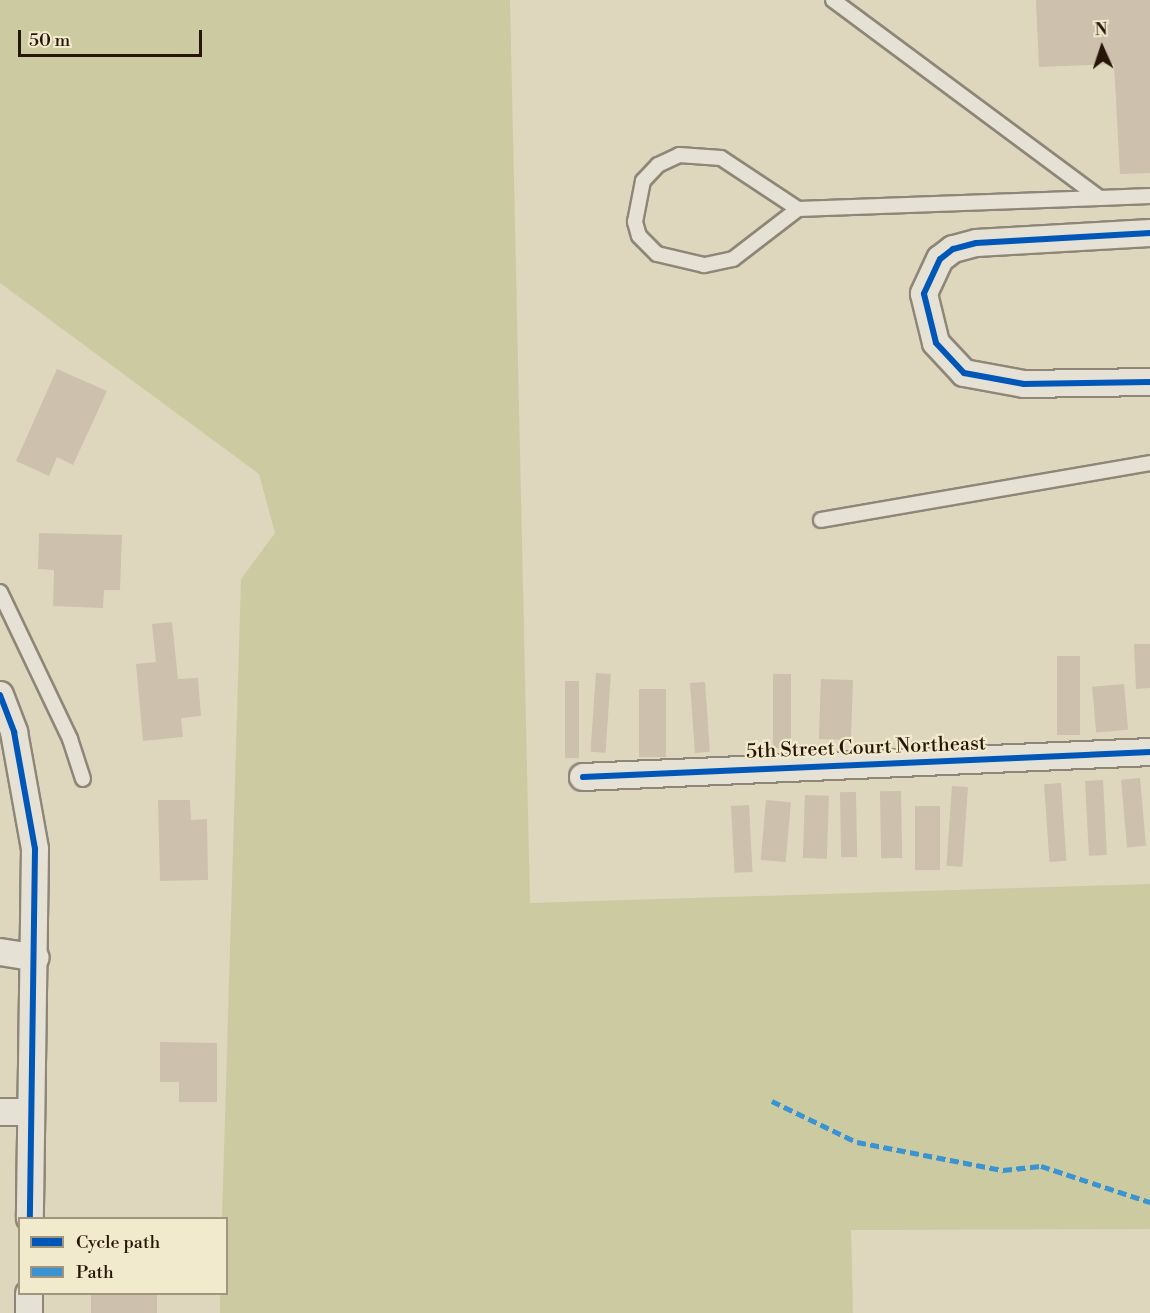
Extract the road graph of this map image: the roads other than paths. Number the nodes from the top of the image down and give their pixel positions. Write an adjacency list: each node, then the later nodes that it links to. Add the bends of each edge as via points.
1 (833, 0): 3 (lane)
2 (1150, 196): 3 (lane)
3 (1100, 198): 4 (lane)
4 (798, 209): 4 (lane, via 721,158 680,155 658,165 643,181 635,222 639,236 657,254 704,265 733,259)
5 (1150, 233): 6 (street, via 976,243 953,249 940,259 924,294 936,343 964,373 1024,384)
6 (1150, 382)
7 (1150, 463): 8 (lane)
8 (821, 520)
9 (0, 592): 13 (lane, via 61,719)
10 (0, 695): 15 (street, via 14,732 35,849)
11 (1150, 752): 12 (street, 5th Street Court Northeast)
12 (583, 777)
13 (83, 779)
14 (0, 952): 15 (street)
15 (36, 958): 17 (street)
16 (0, 1112): 17 (street)
17 (31, 1112): 18 (street)
18 (30, 1217)
19 (29, 1295): 20 (street)
20 (29, 1313)

